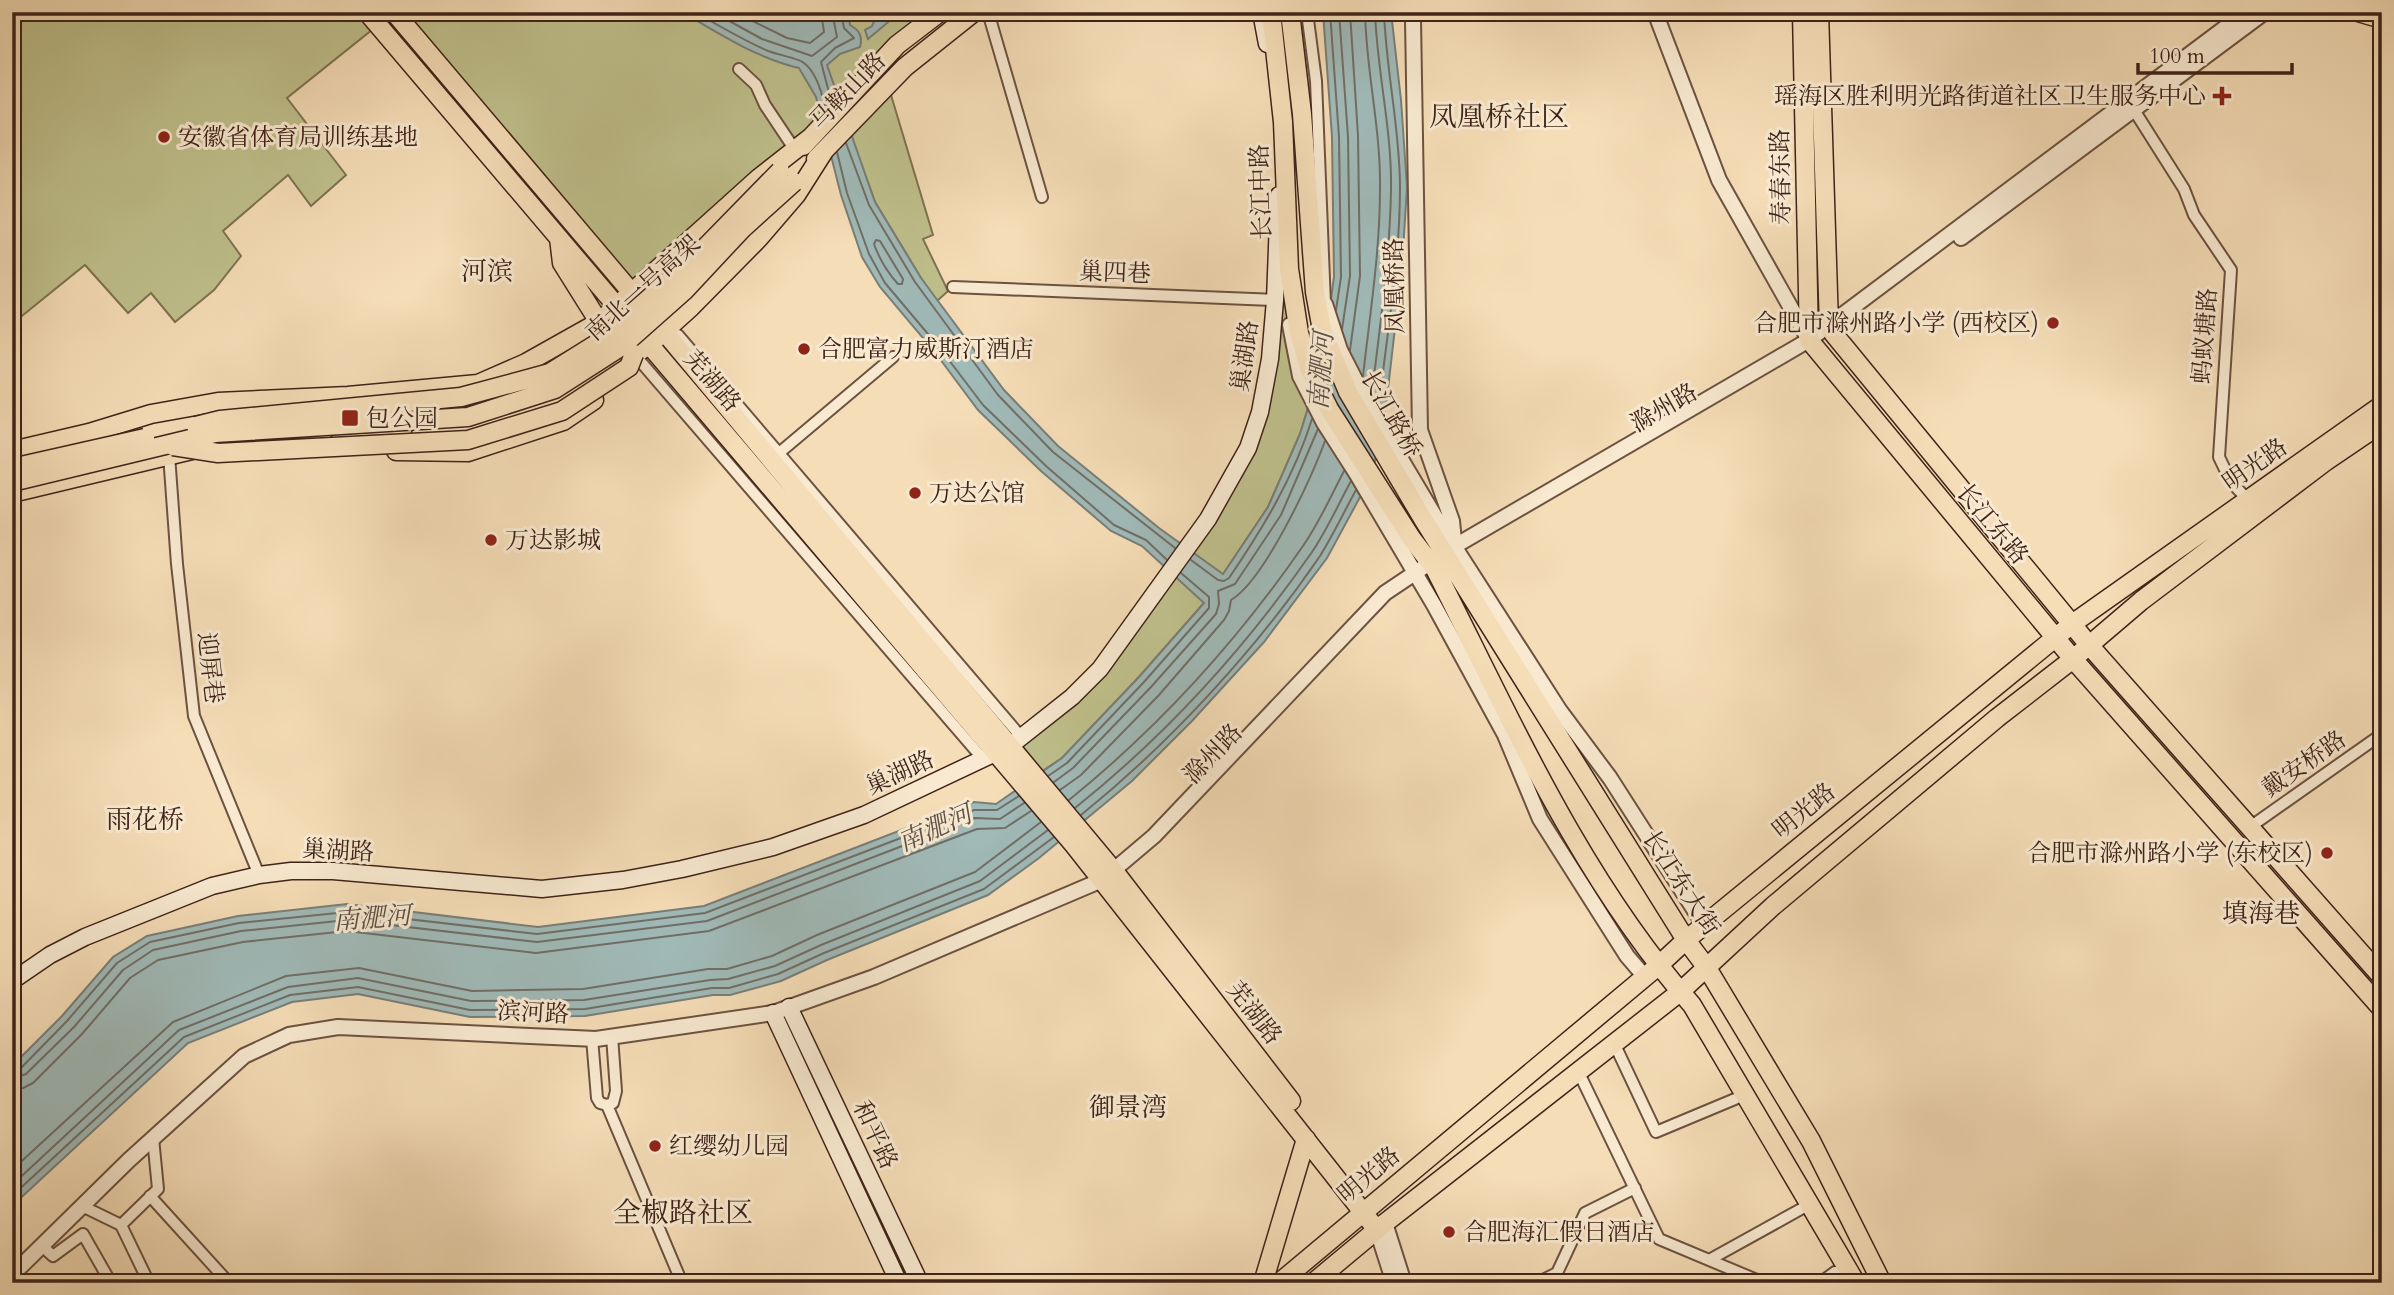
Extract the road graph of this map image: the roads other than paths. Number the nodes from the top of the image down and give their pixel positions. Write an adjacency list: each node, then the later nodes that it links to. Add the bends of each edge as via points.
1 (368, 12): 27 (main road, 芜湖路)
2 (394, 12): 30 (main road, 芜湖路)
3 (940, 12): 20 (main road, 马鞍山路, via 897,45)
4 (974, 12): 22 (main road, 马鞍山路, via 905,67)
5 (988, 12): 25 (street)
6 (1261, 12): 26 (main road, 巢湖路, via 1275,99)
7 (1271, 12): 24 (main road, 长江中路)
8 (1290, 12): 37 (main road, 长江中路)
9 (1307, 12): 32 (street, via 1316,81)
10 (1655, 12): 38 (street, 长江东路, via 1719,180)
11 (1802, 12): 38 (main road, 寿春东路)
12 (1819, 12): 36 (main road, 寿春东路)
13 (2246, 12): 36 (street, 滁州路)
14 (2265, 12): 19 (street, 滁州路)
15 (2358, 12): 17 (main road)
16 (1414, 16): 55 (street, 凤凰桥路, via 1420,430 1452,521)
17 (2382, 19)
18 (738, 69): 21 (street, via 756,85)
19 (2134, 110): 36 (street, 滁州路); 52 (street, 蚂蚁塘路, via 2231,270 2219,457 2231,482)
20 (810, 138): 21 (main road); 23 (main road, 马鞍山路)
21 (795, 150): 30 (main road)
22 (824, 151): 23 (main road, 马鞍山路); 35 (main road, via 796,195 759,238)
23 (787, 176): 46 (main road, 南北一号高架, bridge, via 684,291 622,346 555,389 468,416 215,433); 49 (main road, 南北一号高架, bridge, via 598,343 550,373 461,397 220,420)
24 (1286, 188): 28 (street); 41 (main road, 长江中路, via 1289,269)
25 (1042, 197)
26 (1278, 236): 28 (street); 31 (main road, 巢湖路)
27 (559, 238): 33 (main road, 芜湖路); 34 (main road, via 562,263)
28 (1282, 253): 31 (street); 41 (street, via 1292,338)
29 (953, 287): 31 (street, 巢四巷)
30 (632, 292): 33 (main road); 35 (main road, 芜湖路)
31 (1275, 300): 62 (main road, 巢湖路, via 1270,359 1254,433 1209,519 1100,669 1072,697)
32 (1325, 304): 53 (street, via 1340,350)
33 (617, 307): 34 (main road); 39 (main road, 芜湖路)
34 (599, 322): 44 (main road, via 478,384 218,402 151,414)
35 (667, 329): 39 (main road); 48 (street); 62 (main road, 芜湖路)
36 (1831, 329): 38 (street, 滁州路); 57 (main road, 长江东路)
37 (1322, 330): 53 (main road, 长江路桥, via 1348,392)
38 (1811, 344): 55 (street, 滁州路); 58 (main road, 长江东路)
39 (641, 349): 46 (main road, bridge, via 629,367 562,411 468,440 218,453); 62 (main road, 芜湖路)
40 (893, 357): 48 (street)
41 (1305, 372): 54 (main road, 长江路桥)
42 (2382, 405): 52 (main road, 明光路)
43 (2382, 423): 59 (main road, 明光路, via 2150,594)
44 (89, 433): 45 (main road); 47 (main road)
45 (12, 445)
46 (167, 450): 50 (main road, 南北一号高架, bridge); 51 (main road); 64 (street, 迎屏巷, via 194,716)
47 (12, 451)
48 (779, 453): 62 (street)
49 (12, 468)
50 (12, 482)
51 (12, 493)
52 (2248, 500): 57 (main road, 明光路)
53 (1430, 519): 55 (main road, 长江东大街)
54 (1406, 543): 55 (main road, 长江东大街); 56 (street)
55 (1445, 557): 56 (street, 滁州路); 66 (street, via 1611,778); 67 (main road, 长江东大街); 69 (main road, 长江东大街, via 1555,805)
56 (1417, 576): 65 (street, 滁州路, via 1160,842); 69 (street, via 1505,735 1540,819 1628,956)
57 (2072, 624): 58 (main road, 明光路); 59 (main road, 长江东路)
58 (2056, 638): 60 (main road, 长江东路); 66 (main road, 明光路)
59 (2089, 645): 60 (main road, 明光路); 63 (main road, 长江东路)
60 (2073, 659): 68 (main road, 明光路, via 1773,906); 73 (main road, 长江东路)
61 (2382, 734): 63 (street, 戴安桥路)
62 (1003, 749): 64 (main road, 巢湖路, via 864,815 773,847 623,880 542,889 333,871); 65 (main road, 芜湖路)
63 (2250, 828): 70 (main road, 长江东路)
64 (259, 874): 71 (main road, 巢湖路, via 212,886 85,937)
65 (1112, 877): 74 (street, 滨河路); 82 (main road, 芜湖路); 86 (main road, 芜湖路)
66 (1704, 925): 67 (main road, 明光路)
67 (1686, 940): 68 (main road, 长江东大街); 69 (main road, 明光路)
68 (1707, 968): 72 (main road, 明光路); 109 (main road, 长江东大街, via 1811,1141)
69 (1651, 972): 72 (main road, 长江东大街); 86 (main road, 明光路)
70 (2382, 977)
71 (12, 981)
72 (1680, 992): 77 (main road, 明光路); 108 (main road, 长江东大街)
73 (2382, 1009)
74 (781, 1010): 75 (street, 滨河路); 98 (main road, 和平路); 99 (main road, 和平路)
75 (612, 1036): 76 (street, 滨河路); 80 (street, via 616,1091 613,1103)
76 (592, 1038): 80 (street, via 597,1098); 81 (street, 滨河路, via 338,1027 289,1035 244,1056)
77 (1614, 1043): 78 (main road, 明光路); 79 (street, via 1656,1132)
78 (1578, 1071): 83 (street); 89 (main road, 明光路)
79 (1735, 1099)
80 (607, 1105): 97 (street)
81 (153, 1139): 84 (street, via 158,1189); 85 (street, 滨河路)
82 (1306, 1139): 86 (main road, 芜湖路); 100 (main road)
83 (1635, 1188): 91 (street, via 1660,1239); 105 (street, via 1586,1213 1557,1273)
84 (150, 1196): 88 (street); 96 (street)
85 (82, 1206): 88 (street); 90 (street, 滨河路)
86 (1368, 1209): 89 (main road, 芜湖路); 101 (main road, 明光路)
87 (1801, 1209): 91 (street)
88 (121, 1225): 95 (street)
89 (1381, 1226): 102 (main road, 明光路); 103 (street); 104 (street)
90 (42, 1246): 93 (street, 滨河路); 94 (street, via 53,1255 82,1234)
91 (1709, 1260): 106 (street)
92 (1835, 1272): 107 (street)
93 (12, 1275)
94 (111, 1283)
95 (149, 1283)
96 (229, 1283)
97 (682, 1283)
98 (898, 1283)
99 (920, 1283)
100 (1263, 1283)
101 (1279, 1283)
102 (1313, 1283)
103 (1394, 1283)
104 (1404, 1283)
105 (1537, 1283)
106 (1765, 1283)
107 (1820, 1283)
108 (1856, 1283)
109 (1882, 1283)

